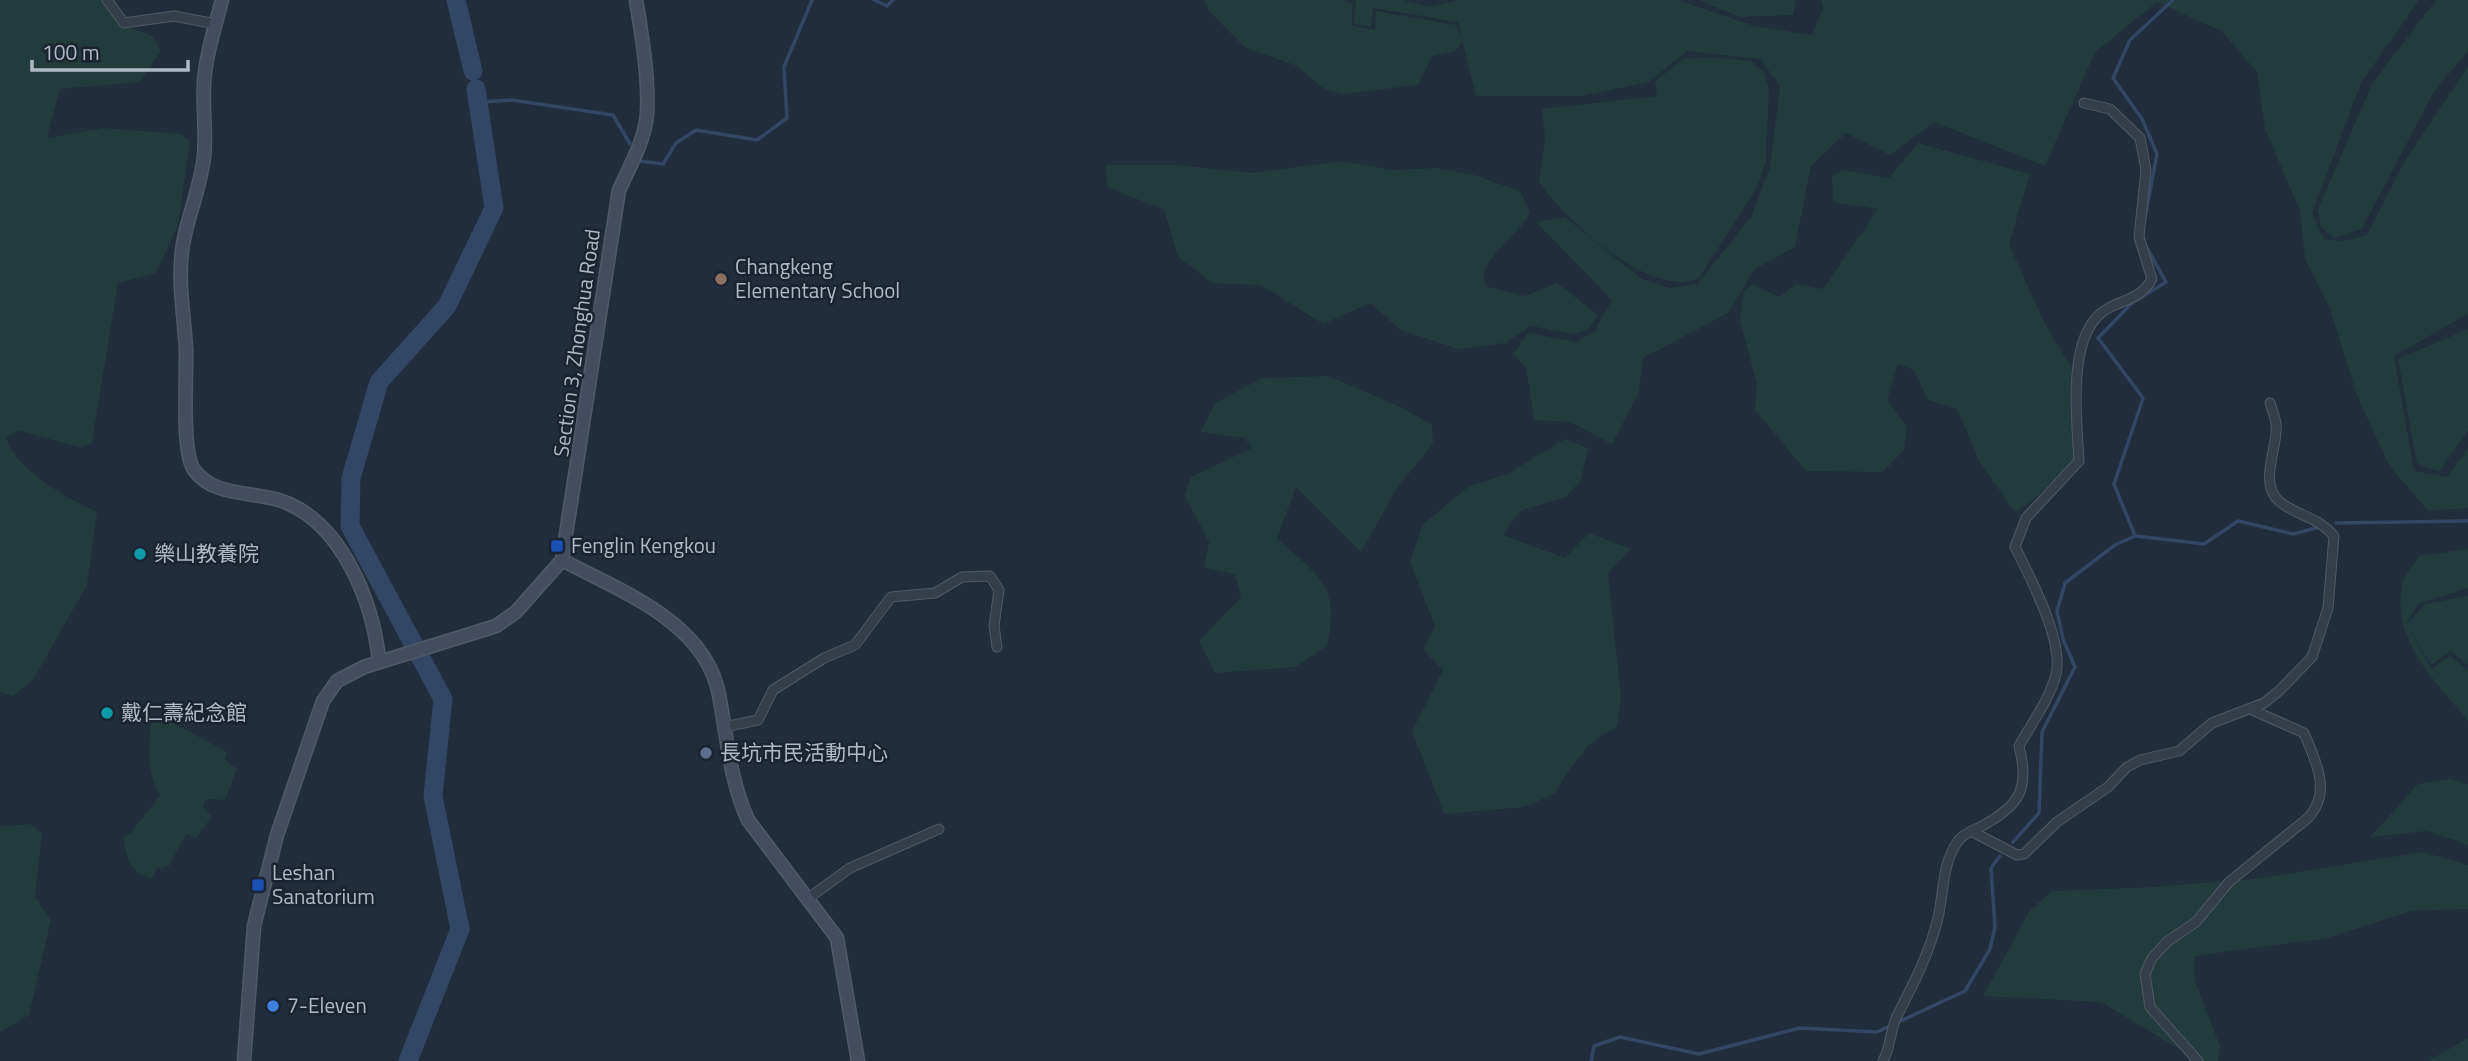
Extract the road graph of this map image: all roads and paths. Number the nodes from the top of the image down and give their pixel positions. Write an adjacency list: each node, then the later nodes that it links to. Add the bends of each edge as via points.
1 (107, 0): 4 (street, via 124,23 174,16)
2 (222, 0): 4 (street)
3 (636, 0): 7 (street, Section 3, Zhonghua Road, via 647,114 639,146 619,190)
4 (215, 24): 9 (street, via 205,71 204,156 179,281 186,349 187,448 193,469 205,479 224,490 287,503 326,530 344,553 375,626)
5 (2084, 103): 13 (street, via 2110,109 2140,138 2146,170 2139,237 2152,279 2145,292 2096,317 2081,344 2079,461 2026,518 2015,547 2056,647 2057,671 2019,746 2025,771 2020,795)
6 (2270, 403): 10 (street, via 2276,423 2269,466 2275,494 2289,507 2322,522 2334,536 2329,608 2312,657 2280,691)
7 (562, 559): 9 (street, via 516,612 495,626); 11 (street, via 651,608 694,641 710,664)
8 (997, 647): 11 (street, via 994,625 999,590 990,576 962,577 935,593 891,597 855,645 824,658 773,690 758,720)
9 (383, 659): 15 (street, via 337,681 311,731 254,926)
10 (2250, 709): 13 (street, via 2211,723 2179,751 2127,767 2024,854 2017,855); 18 (street, via 2304,733 2322,789 2318,807 2308,818 2229,882 2196,922 2152,958 2145,974 2150,1007)
11 (724, 727): 14 (street, via 738,798 748,820)
12 (939, 829): 14 (street, via 850,868)
13 (1971, 831): 17 (street, via 1959,839 1948,863 1930,946 1896,1018)
14 (810, 897): 16 (street, via 837,938)
15 (244, 1061)
16 (858, 1061)
17 (1883, 1061)
18 (2198, 1061)

